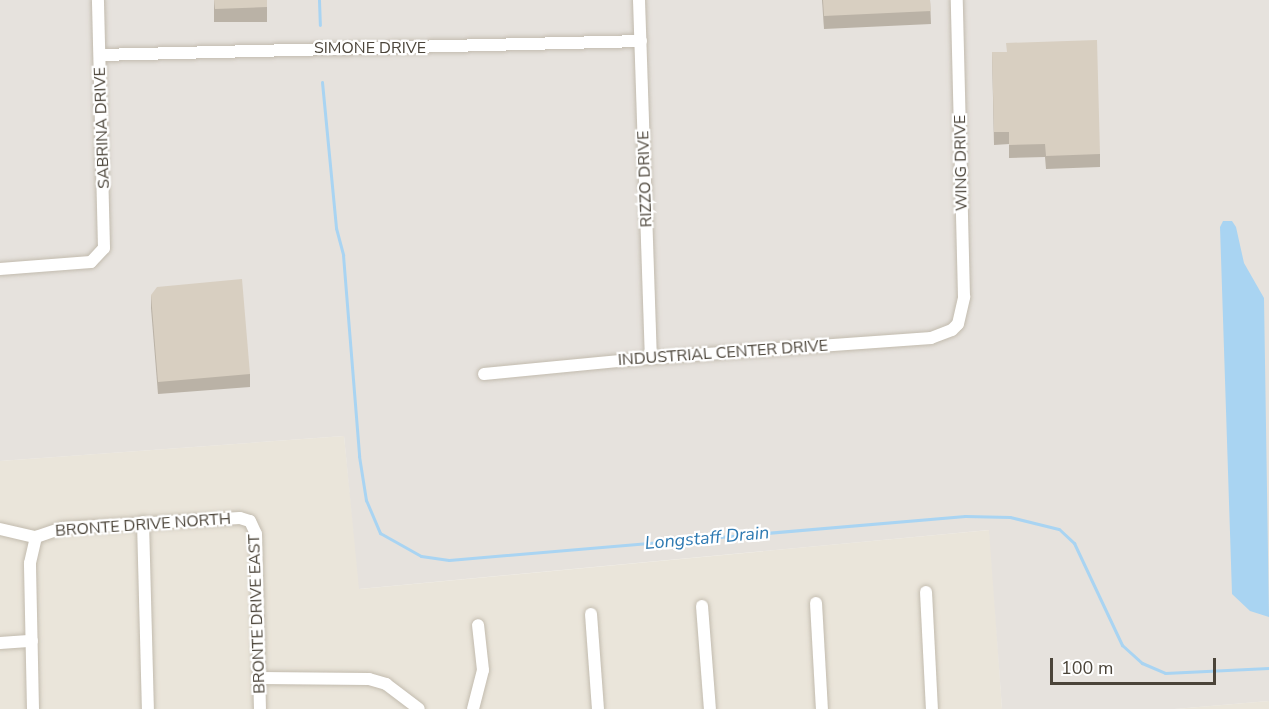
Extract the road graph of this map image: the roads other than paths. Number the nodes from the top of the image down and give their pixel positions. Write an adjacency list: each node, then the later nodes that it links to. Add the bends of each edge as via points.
1 (98, 0): 5 (street, SABRINA DRIVE)
2 (639, 0): 4 (street, RIZZO DRIVE)
3 (957, 0): 7 (street, WING DRIVE, via 964,297)
4 (641, 41): 5 (street, SIMONE DRIVE); 8 (street, RIZZO DRIVE)
5 (100, 55): 6 (street, SABRINA DRIVE, via 106,240 101,254 83,263)
6 (0, 269)
7 (958, 324): 8 (street, INDUSTRIAL CENTER DRIVE, via 944,335 932,338)
8 (651, 358): 9 (street, INDUSTRIAL CENTER DRIVE)
9 (484, 375)
10 (250, 521): 11 (street, BRONTE DRIVE NORTH); 21 (street, BRONTE DRIVE EAST, via 256,534)
11 (143, 522): 13 (street, BRONTE DRIVE NORTH, via 62,528); 23 (street)
12 (0, 530): 13 (street)
13 (36, 537): 19 (street, via 30,563)
14 (926, 592): 30 (street)
15 (816, 603): 29 (street)
16 (702, 606): 28 (street)
17 (591, 614): 27 (street)
18 (478, 625): 26 (street, via 483,670)
19 (32, 641): 20 (street); 22 (street)
20 (0, 643)
21 (260, 678): 24 (street, BRONTE DRIVE EAST); 25 (street, via 369,679 402,694)
22 (33, 709)
23 (148, 709)
24 (260, 709)
25 (419, 709)
26 (473, 709)
27 (598, 709)
28 (710, 709)
29 (822, 709)
30 (932, 709)

